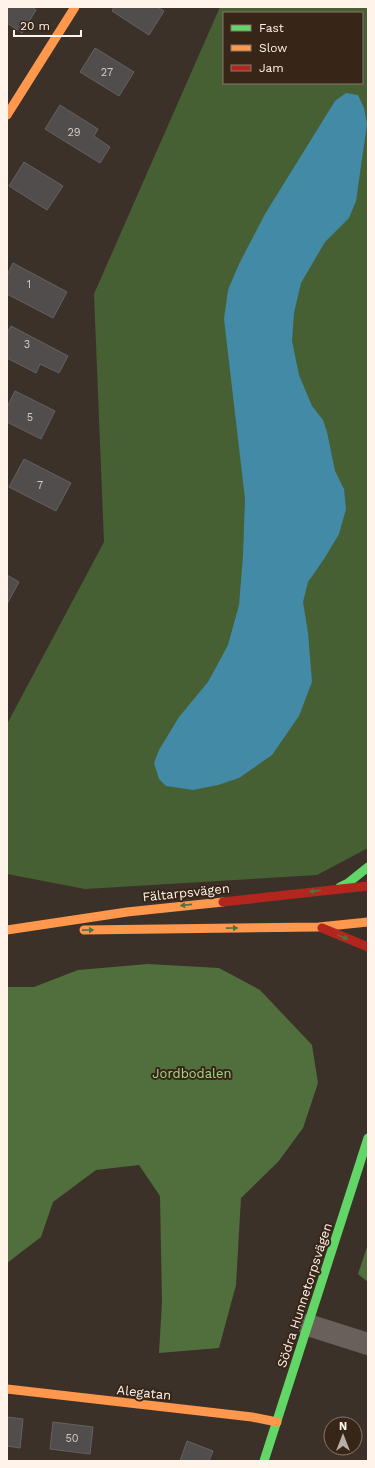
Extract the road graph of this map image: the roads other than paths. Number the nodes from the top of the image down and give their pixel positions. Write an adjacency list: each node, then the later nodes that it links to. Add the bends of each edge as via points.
1 (75, 7): 2 (main road)
2 (7, 115)
3 (368, 867): 5 (main road, via 348,883)
4 (368, 886): 5 (main road, Fältarpsvägen)
5 (335, 889): 8 (main road, Fältarpsvägen, one-way to 8, via 127,912)
6 (368, 922): 7 (main road, Fältarpsvägen)
7 (319, 927): 8 (main road, Fältarpsvägen, one-way to 7); 9 (main road, one-way to 9)
8 (7, 931)
9 (368, 947)
10 (368, 1138): 11 (main road, Södra Hunnetorpsvägen)
11 (308, 1325): 12 (street); 14 (main road, Södra Hunnetorpsvägen)
12 (368, 1344)
13 (7, 1389): 14 (main road, Alegatan)
14 (277, 1422): 15 (main road, Södra Hunnetorpsvägen)
15 (264, 1461)

